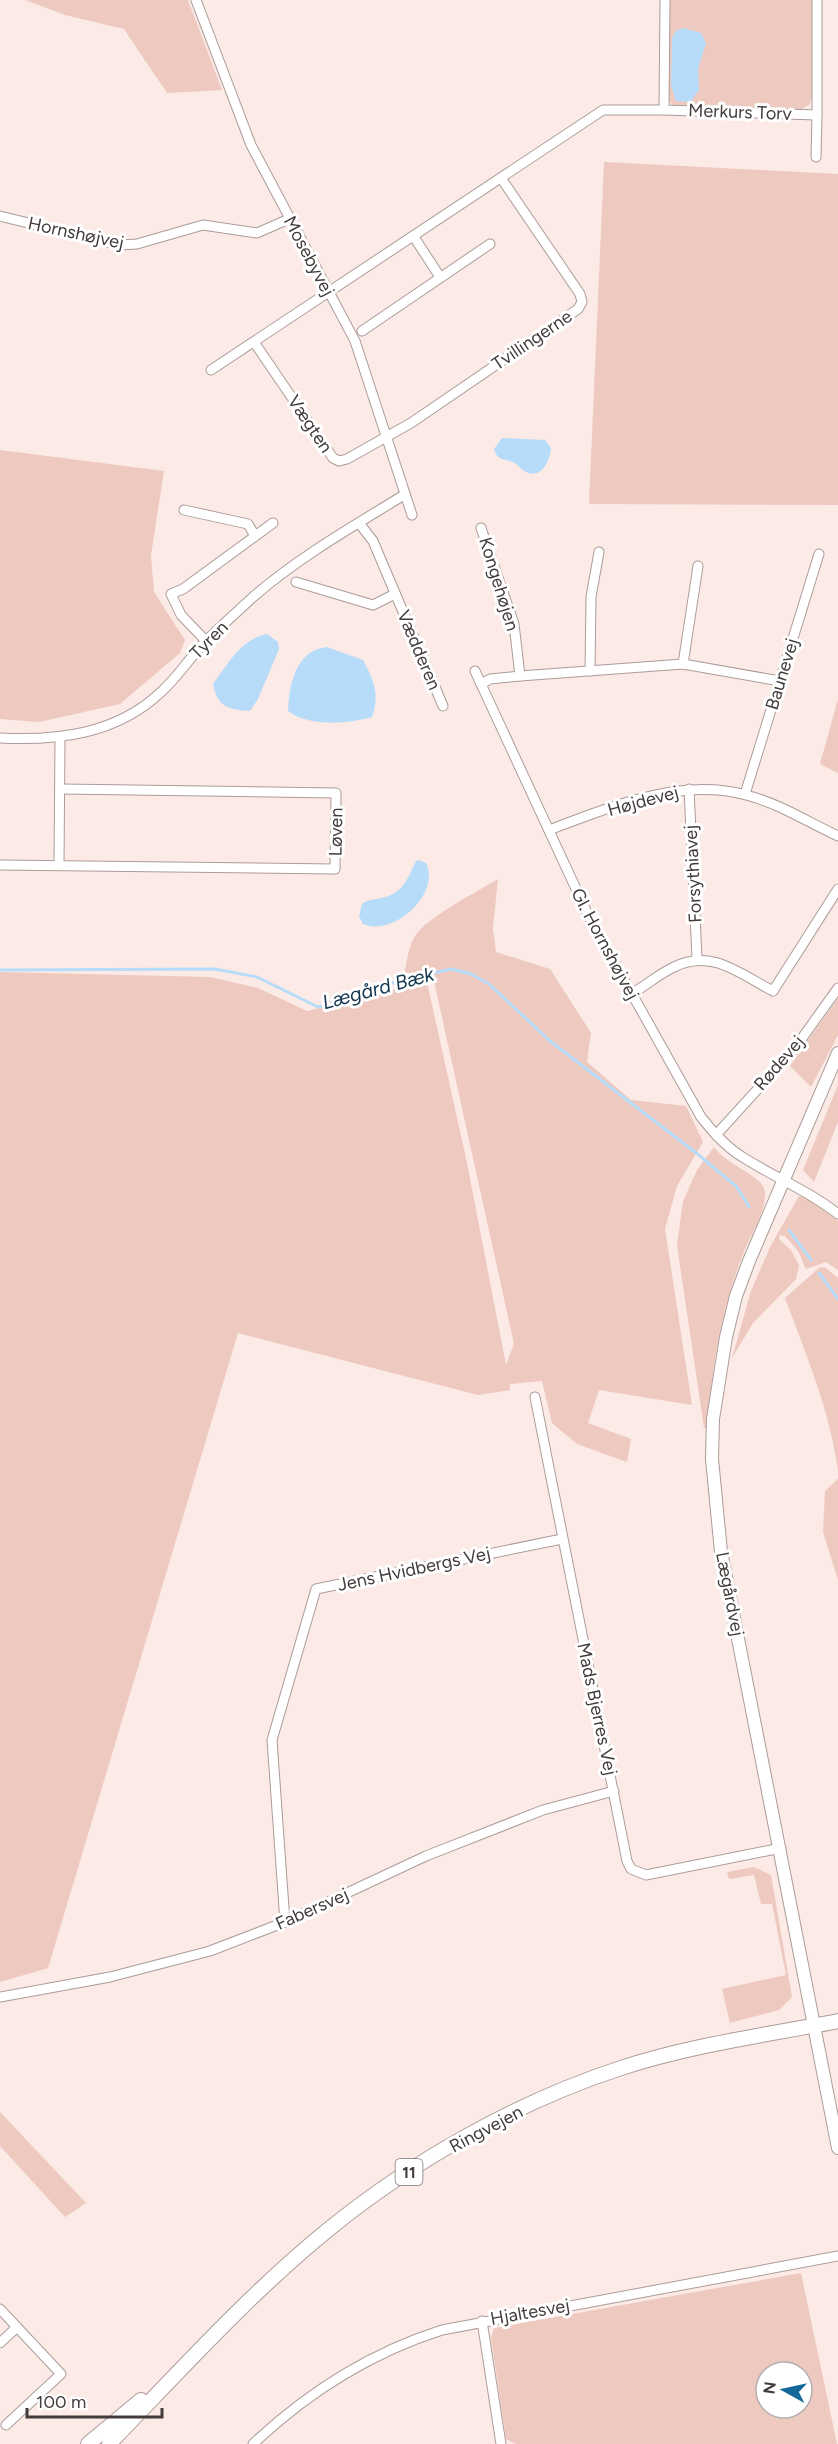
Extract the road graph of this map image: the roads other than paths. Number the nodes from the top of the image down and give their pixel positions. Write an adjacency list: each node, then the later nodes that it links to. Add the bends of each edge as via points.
1 (196, 0): 9 (street, Mosebyvej, via 251,145)
2 (665, 0): 4 (street, Merkurs Torv)
3 (818, 0): 5 (street, Merkurs Torv)
4 (664, 110): 5 (street, Merkurs Torv); 7 (street, Merkurs Torv, via 603,110)
5 (817, 114): 6 (street, Merkurs Torv)
6 (816, 157)
7 (501, 178): 10 (street); 17 (street, Tvillingerne, via 582,302 578,309)
8 (0, 216): 9 (street, Hornshøjvej, via 119,245 137,244 203,225 257,233)
9 (289, 219): 13 (street, Mosebyvej)
10 (414, 237): 12 (street); 13 (street)
11 (490, 244): 12 (street)
12 (440, 277): 14 (street)
13 (329, 294): 15 (street); 17 (street, Mosebyvej, via 355,341)
14 (362, 330)
15 (254, 342): 16 (street); 17 (street, Vægten, via 333,458 346,459)
16 (211, 370)
17 (385, 437): 18 (street, Mosebyvej)
18 (404, 495): 20 (street, Mosebyvej); 22 (street, Tyren)
19 (184, 510): 24 (street, via 248,524)
20 (412, 515)
21 (273, 523): 24 (street)
22 (359, 523): 29 (street, Vædderen, via 373,541); 30 (street, Tyren, via 302,558)
23 (481, 528): 34 (street, Kongehøjen, via 514,624)
24 (255, 536): 30 (street, via 171,594 181,615)
25 (599, 552): 33 (street, via 591,597)
26 (819, 554): 35 (street, Baunevej)
27 (698, 566): 31 (street)
28 (296, 582): 29 (street, Vædderen, via 373,605)
29 (395, 594): 37 (street, Vædderen)
30 (206, 641): 39 (street, Tyren, via 162,692 141,708 90,732)
31 (683, 664): 33 (street); 35 (street)
32 (475, 671): 36 (street, Gl. Hornshøjvej)
33 (590, 672): 34 (street)
34 (520, 676): 36 (street)
35 (780, 681): 42 (street, Baunevej)
36 (481, 684): 43 (street, Gl. Hornshøjvej)
37 (443, 706)
38 (0, 738): 39 (street, Tyren)
39 (60, 738): 40 (street)
40 (61, 789): 46 (street); 46 (street, Løven, via 336,793 335,869)
41 (689, 789): 42 (street, Højdevej); 43 (street, Højdevej, via 655,795); 48 (street, Forsythiavej)
42 (745, 794): 44 (street, Højdevej)
43 (549, 830): 50 (street, Gl. Hornshøjvej, via 590,920)
44 (838, 837)
45 (0, 864): 46 (street, Løven)
46 (59, 865)
47 (838, 889): 48 (street, via 773,992 719,962)
48 (697, 958): 50 (street, via 674,967)
49 (838, 988): 52 (street, Rødevej, via 795,1048)
50 (631, 994): 52 (street, Gl. Hornshøjvej, via 688,1097)
51 (838, 1053): 53 (street, Lægårdvej)
52 (716, 1135): 53 (street, Gl. Hornshøjvej, via 742,1157)
53 (784, 1179): 54 (street, Gl. Hornshøjvej); 58 (street, Lægårdvej, via 749,1261 731,1316 719,1368 712,1459 721,1552)
54 (838, 1214)
55 (535, 1397): 56 (street, Mads Bjerres Vej)
56 (562, 1539): 57 (street, Mads Bjerres Vej); 59 (street, Jens Hvidbergs Vej, via 316,1589 272,1740)
57 (614, 1791): 58 (street, Mads Bjerres Vej, via 627,1861 636,1873 646,1875); 59 (street, Fabersvej, via 543,1810 435,1853)
58 (781, 1848): 62 (street, Lægårdvej)
59 (285, 1922): 60 (street, Fabersvej, via 210,1951 151,1968)
60 (0, 1997)
61 (838, 2021): 62 (main road, Ringvejen / 11)
62 (814, 2025): 63 (street, Lægårdvej); 69 (main road, Ringvejen / 11, via 647,2060 488,2126 402,2177 330,2228)
63 (838, 2148)
64 (838, 2256): 66 (street, Hjaltesvej)
65 (0, 2309): 67 (street)
66 (482, 2321): 73 (street, Hjaltesvej, via 435,2332 375,2356 309,2396); 74 (street)
67 (17, 2327): 68 (street); 70 (street, via 61,2374)
68 (0, 2343)
69 (196, 2355): 71 (main road, Ringvejen / 11); 72 (main road, Ringvejen / 11)
70 (6, 2425)
71 (88, 2444)
72 (109, 2444)
73 (253, 2444)
74 (501, 2444)

